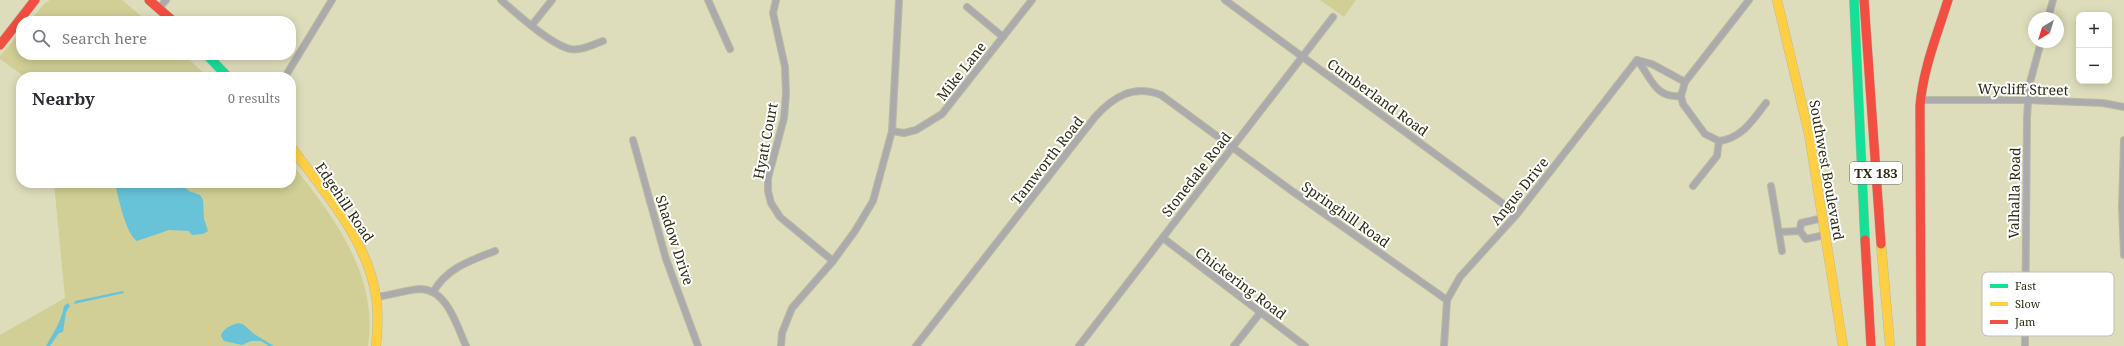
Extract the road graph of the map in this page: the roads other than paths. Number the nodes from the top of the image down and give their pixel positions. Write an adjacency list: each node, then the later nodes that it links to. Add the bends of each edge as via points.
1 (35, 0): 21 (main road)
2 (149, 0): 19 (main road)
3 (166, 0): 19 (street)
4 (332, 0): 32 (street)
5 (501, 0): 25 (street, via 517,16)
6 (552, 0): 25 (street)
7 (708, 0): 30 (street)
8 (776, 0): 62 (street, Hyatt Court, via 773,13 785,67 786,94 784,118 768,178 768,191 771,203 780,218)
9 (899, 0): 44 (street)
10 (1032, 0): 26 (street, Mike Lane)
11 (1225, 0): 31 (street, Cumberland Road)
12 (1749, 0): 38 (street)
13 (1776, 0): 54 (main road, Southwest Boulevard, via 1809,134)
14 (1854, 0): 79 (main road, Southwest Boulevard / TX 183, via 1866,294)
15 (1864, 0): 80 (main road, TX 183)
16 (1948, 0): 40 (main road, via 1928,61)
17 (2052, 0): 20 (street)
18 (967, 7): 26 (street)
19 (159, 8): 22 (main road)
20 (2049, 12)
21 (23, 16)
22 (168, 16)
23 (1333, 17): 31 (street, Stonedale Road)
24 (16, 24): 28 (main road)
25 (532, 25): 27 (street, via 551,41 570,49 581,49)
26 (1003, 37): 44 (street, Mike Lane, via 942,114 916,130 904,133)
27 (603, 41)
28 (0, 45)
29 (2040, 48): 41 (street, Valhalla Road)
30 (730, 49)
31 (1302, 57): 48 (street, Stonedale Road); 53 (street, Cumberland Road)
32 (296, 59)
33 (212, 60): 36 (main road)
34 (295, 60): 37 (street)
35 (1637, 60): 38 (street, via 1652,64); 39 (street, via 1660,93 1670,97); 53 (street, Angus Drive)
36 (223, 72)
37 (288, 72)
38 (1685, 82): 39 (street)
39 (1682, 96): 47 (street, via 1683,104 1705,134)
40 (1921, 100): 41 (street, Wycliff Street); 81 (main road)
41 (2028, 100): 43 (street, Wycliff Street, via 2103,103); 63 (street, Valhalla Road)
42 (1766, 103): 47 (street, via 1742,132 1730,140)
43 (2124, 107)
44 (892, 131): 62 (street, via 873,201)
45 (633, 140): 71 (street, Shadow Drive, via 666,259)
46 (2124, 140): 52 (street)
47 (1719, 141): 50 (street, via 1717,156)
48 (1233, 147): 58 (street, Stonedale Road); 66 (street, Springhill Road); 73 (street, Tamworth Road, via 1161,95 1136,90 1116,98 1095,117)
49 (296, 154): 65 (main road, Edgehill Road, via 352,233 362,251)
50 (1693, 186)
51 (1771, 186): 56 (street)
52 (2123, 208): 61 (street)
53 (1517, 214): 66 (street, Angus Drive, via 1460,277)
54 (1823, 218): 55 (street, via 1802,223); 57 (main road, Southwest Boulevard)
55 (1800, 231): 56 (street); 57 (street, via 1806,239)
56 (1779, 232): 60 (street)
57 (1825, 235): 78 (main road, Southwest Boulevard)
58 (1163, 238): 67 (street, Chickering Road); 74 (street, Stonedale Road)
59 (496, 251): 64 (street, via 450,270)
60 (1782, 251)
61 (2124, 255)
62 (833, 261): 72 (street, via 792,308 784,326)
63 (2024, 272)
64 (433, 292): 65 (street, via 420,289); 70 (street, via 449,308)
65 (377, 297): 69 (main road, Edgehill Road, via 380,313)
66 (1447, 300): 77 (street, Angus Drive)
67 (1260, 313): 75 (street); 76 (street, Chickering Road)
68 (2025, 336): 82 (street, Valhalla Road)
69 (376, 346)
70 (466, 346)
71 (698, 346)
72 (781, 346)
73 (916, 346)
74 (1079, 346)
75 (1234, 346)
76 (1305, 346)
77 (1444, 346)
78 (1843, 346)
79 (1871, 346)
80 (1890, 346)
81 (1921, 346)
82 (2025, 346)

